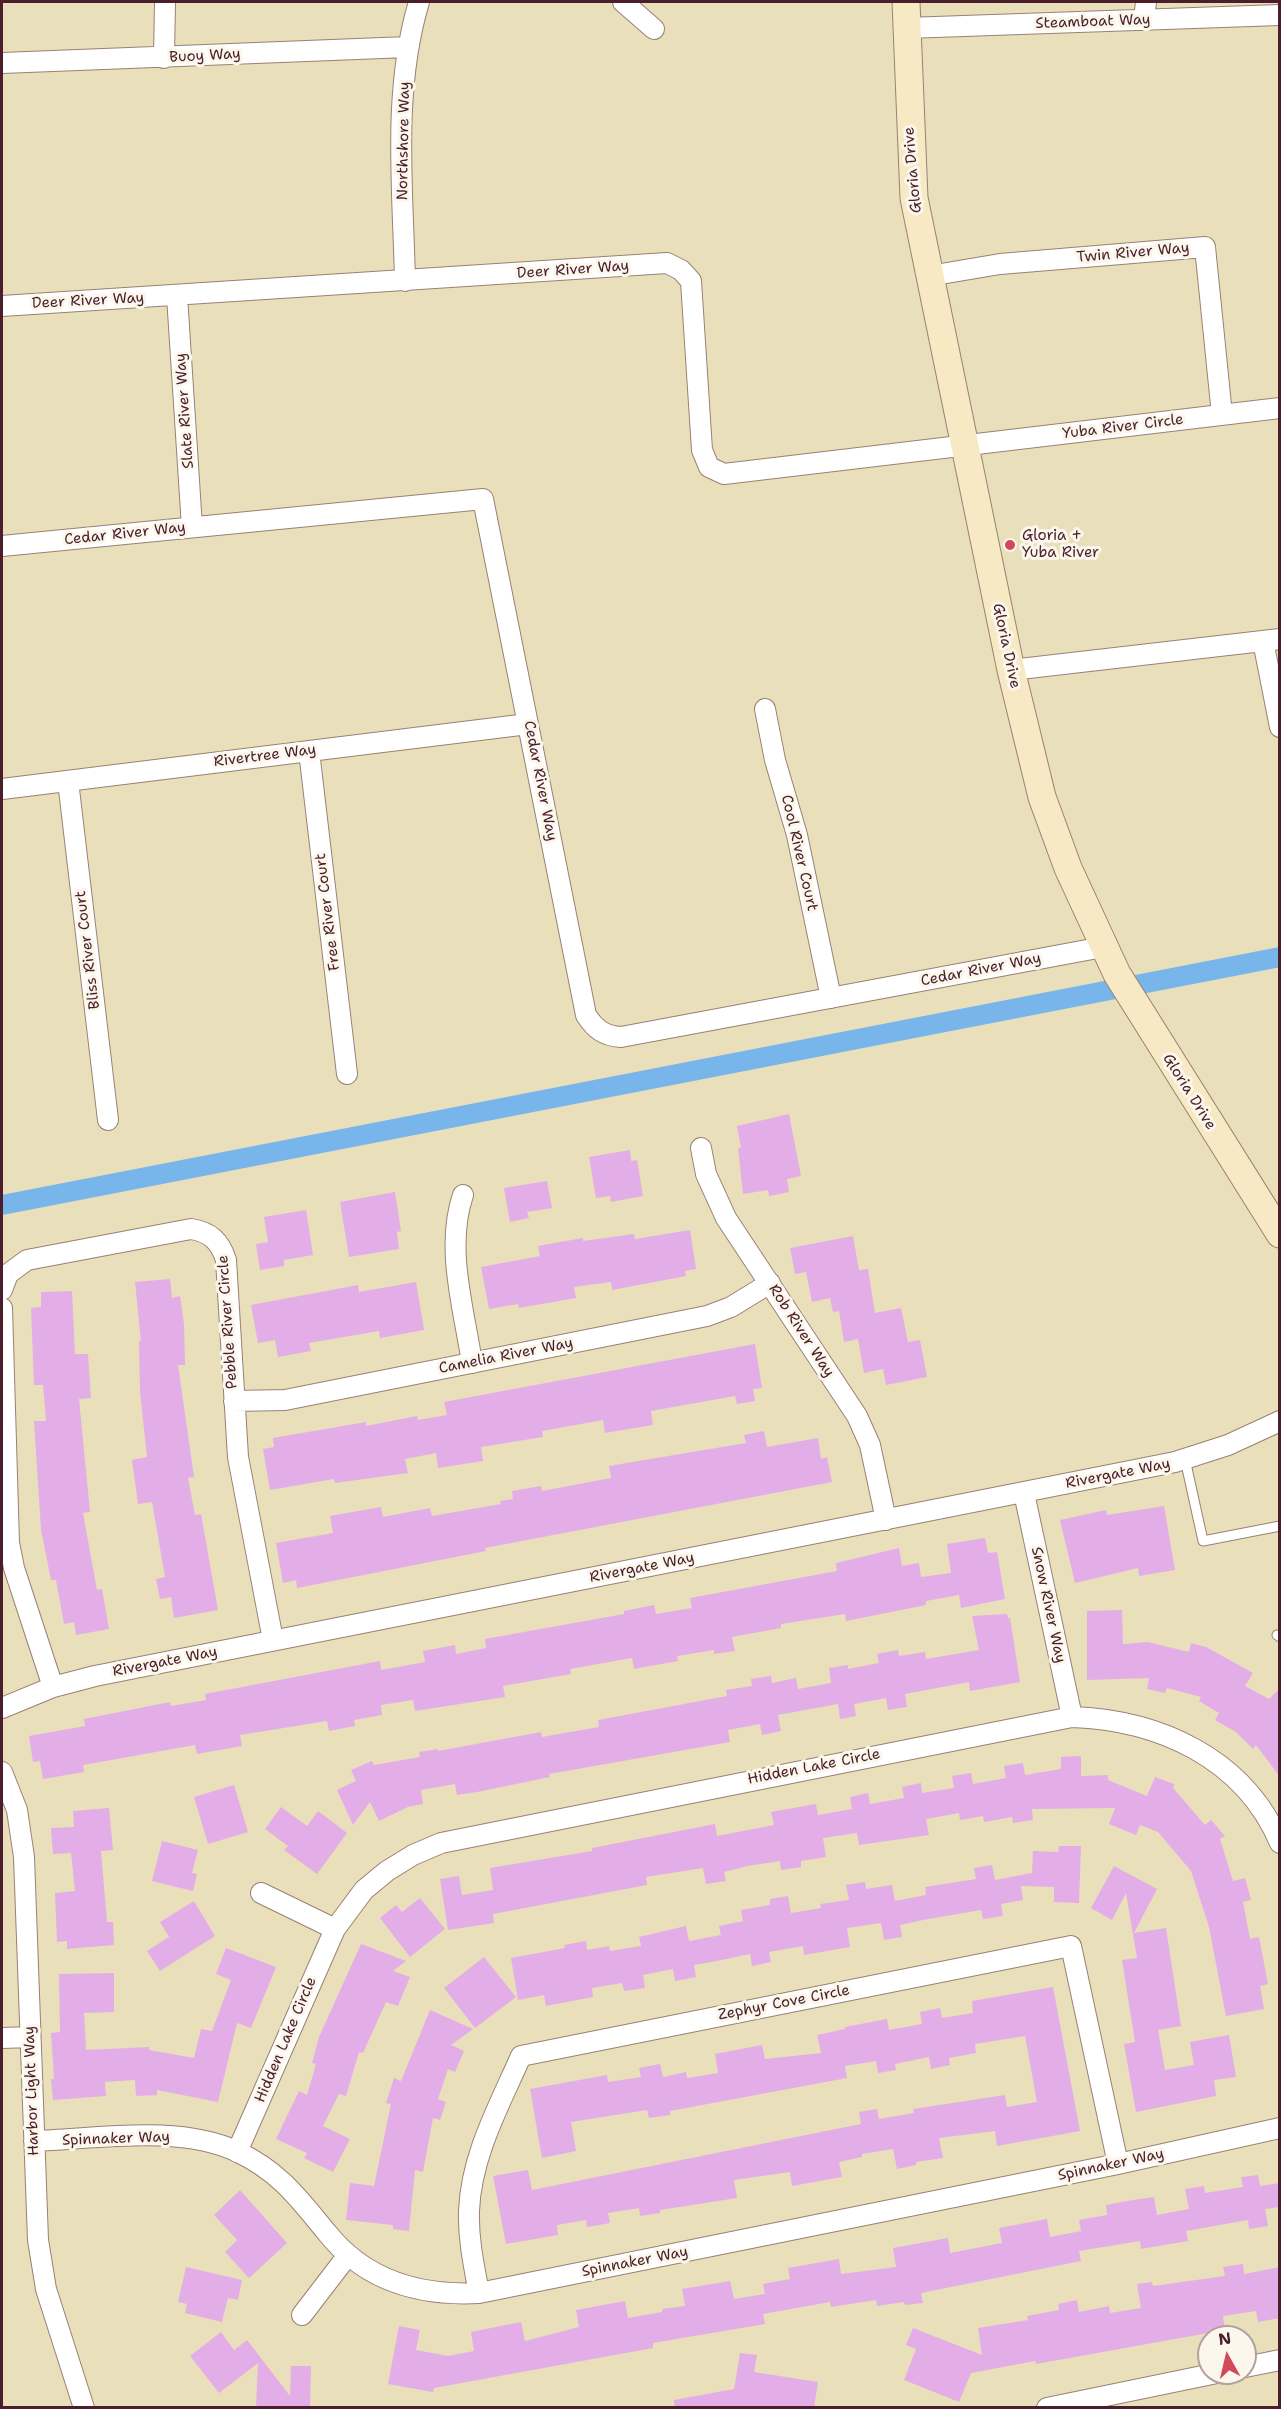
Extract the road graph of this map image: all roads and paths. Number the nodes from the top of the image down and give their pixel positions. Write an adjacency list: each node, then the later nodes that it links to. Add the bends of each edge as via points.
1 (165, 2): 10 (street)
2 (419, 2): 9 (street, Northshore Way)
3 (623, 2): 8 (street)
4 (906, 2): 7 (street, Gloria Drive)
5 (1145, 11): 6 (street, Steamboat Way); 7 (street, Steamboat Way)
6 (1280, 15)
7 (906, 28): 12 (street, Gloria Drive, via 914,198)
8 (654, 29)
9 (408, 47): 10 (street, Buoy Way); 13 (street, Northshore Way, via 401,123)
10 (164, 58): 11 (street, Buoy Way)
11 (2, 63)
12 (929, 276): 17 (street, Twin River Way, via 1000,264 1205,247); 18 (street, Gloria Drive)
13 (405, 282): 14 (street, Deer River Way); 18 (street, Deer River Way, via 667,263 681,270 691,281 702,450 709,467 724,474)
14 (177, 296): 15 (street, Deer River Way); 19 (street, Slate River Way)
15 (2, 306)
16 (1280, 408): 17 (street, Yuba River Circle)
17 (1222, 415): 18 (street, Yuba River Circle)
18 (966, 446): 22 (street, Gloria Drive)
19 (192, 527): 20 (street, Cedar River Way); 24 (street, Cedar River Way, via 483,499)
20 (2, 546)
21 (1271, 640): 22 (street); 25 (street)
22 (1011, 670): 29 (street, Gloria Drive, via 1042,797)
23 (765, 709): 30 (street, Cool River Court, via 797,835)
24 (528, 724): 26 (street, Rivertree Way); 30 (street, Cedar River Way, via 586,1015 593,1026 603,1033 621,1036)
25 (1280, 727)
26 (309, 751): 27 (street, Rivertree Way); 31 (street, Free River Court)
27 (68, 781): 28 (street, Rivertree Way); 32 (street, Bliss River Court)
28 (2, 789)
29 (1103, 946): 30 (street, Cedar River Way); 35 (street, Gloria Drive, via 1137,1009)
30 (831, 998)
31 (347, 1074)
32 (108, 1120)
33 (701, 1148): 36 (street, Rob River Way, via 716,1199)
34 (463, 1195): 39 (street, via 454,1240)
35 (1280, 1234)
36 (770, 1283): 39 (street, Camelia River Way, via 731,1307 707,1316); 45 (street, Rob River Way, via 857,1416 870,1445)
37 (2, 1290): 40 (street, Pebble River Circle, via 8,1274 27,1260 191,1229 204,1231 215,1238 226,1260)
38 (2, 1308): 43 (street)
39 (472, 1363): 40 (street, Camelia River Way, via 285,1400)
40 (234, 1401): 47 (street, Pebble River Circle, via 238,1457)
41 (1280, 1421): 42 (street, Rivergate Way)
42 (1185, 1460): 44 (street, Rivergate Way); 46 (lane, via 1203,1541)
43 (4, 1463): 48 (street, via 14,1568)
44 (1024, 1492): 45 (street, Rivergate Way); 50 (street, Snow River Way)
45 (886, 1520): 47 (street, Rivergate Way)
46 (1280, 1527)
47 (273, 1640): 48 (street, Rivergate Way)
48 (53, 1687): 49 (street, Rivergate Way)
49 (2, 1708)
50 (1072, 1718): 52 (street, Hidden Lake Circle, via 1134,1723 1187,1743 1238,1782 1258,1805); 54 (street, Hidden Lake Circle, via 441,1843 387,1871 364,1890)
51 (2, 1772): 55 (street, Harbor Light Way, via 17,1810 22,1839)
52 (1280, 1843)
53 (261, 1893): 54 (street)
54 (335, 1929): 59 (street, Hidden Lake Circle)
55 (30, 2037): 56 (street); 58 (street, Harbor Light Way)
56 (2, 2038)
57 (1280, 2128): 60 (street, Spinnaker Way)
58 (34, 2141): 59 (street, Spinnaker Way, via 167,2136 192,2138); 67 (street, Harbor Light Way, via 38,2240 45,2289)
59 (237, 2152): 61 (street, Spinnaker Way, via 285,2182)
60 (1118, 2164): 62 (street, Spinnaker Way); 62 (street, Zephyr Cove Circle, via 1071,1946 521,2056 480,2149 473,2179 470,2241)
61 (348, 2255): 62 (street, Spinnaker Way, via 392,2282 420,2291 449,2295); 63 (street)
62 (479, 2293)
63 (302, 2315)
64 (1280, 2360): 65 (street)
65 (1257, 2365)
66 (1197, 2377): 68 (street)
67 (84, 2408)
68 (1047, 2408)

